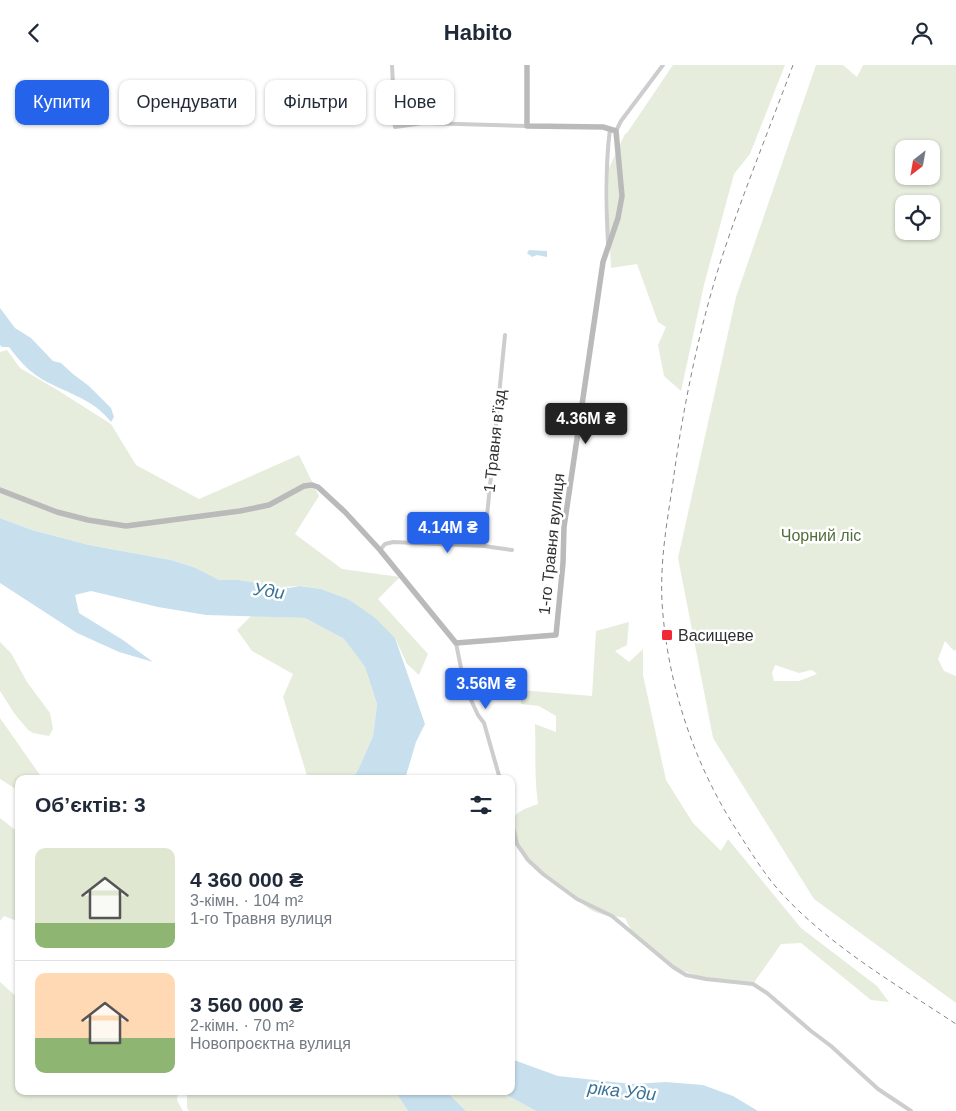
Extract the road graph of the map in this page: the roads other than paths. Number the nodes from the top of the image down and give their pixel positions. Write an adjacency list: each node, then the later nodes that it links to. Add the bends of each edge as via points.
1 (392, 65): 4 (street, via 395,127 423,123)
2 (528, 65): 4 (street)
3 (663, 65): 5 (street)
4 (527, 126): 5 (street, via 603,127)
5 (613, 130): 6 (street, 1-го Травня вулиця, via 607,154); 6 (street, via 622,196)
6 (608, 251): 12 (street, 1-го Травня вулиця, via 603,262 564,527 556,635)
7 (505, 335): 9 (street, 1 Травня в’їзд)
8 (0, 490): 11 (street, via 56,512 126,525 270,505 304,486 312,485 345,512)
9 (484, 546): 10 (street); 11 (street, via 393,542)
10 (512, 549)
11 (380, 550): 12 (street)
12 (456, 643): 13 (street, via 461,668 484,723)
13 (499, 775)
14 (515, 836): 15 (street, via 528,860 543,874 577,899 612,916 673,967 686,975 753,984 768,993 878,1089)
15 (912, 1111)

